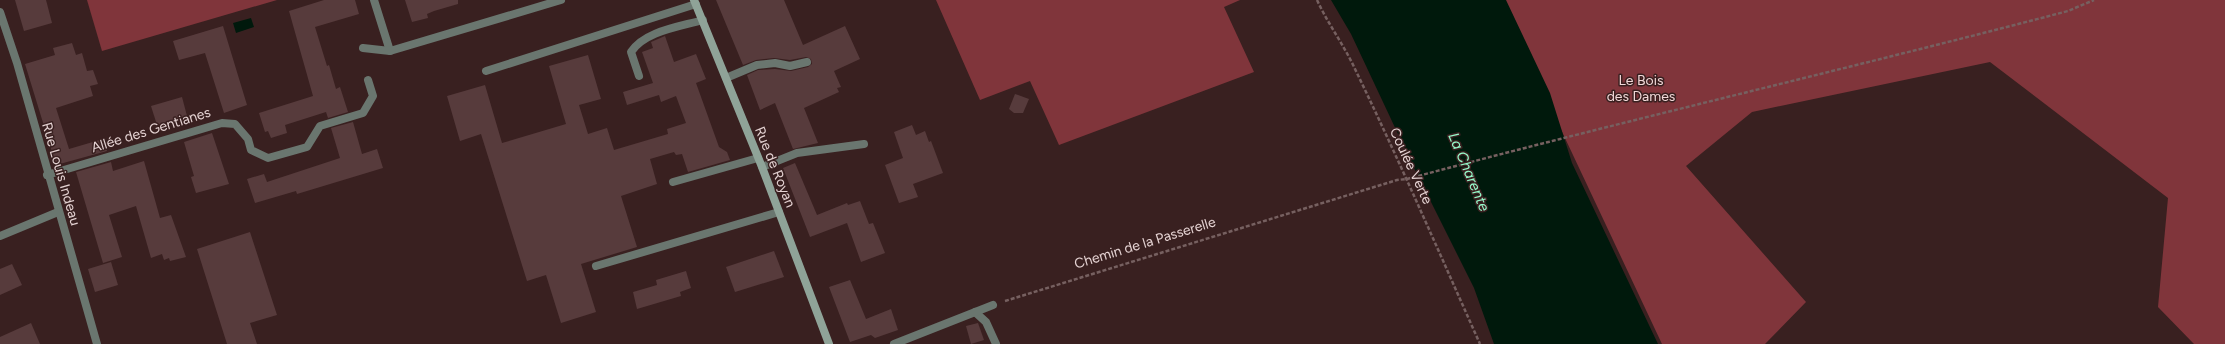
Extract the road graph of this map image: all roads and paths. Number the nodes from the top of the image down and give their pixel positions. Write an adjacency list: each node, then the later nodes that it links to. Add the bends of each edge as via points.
1 (374, 0): 9 (street)
2 (560, 0): 9 (street)
3 (1317, 0): 19 (path, Coulée Verte, via 1329,26 1354,66)
4 (2094, 0): 19 (path, Chemin de la Passerelle, via 2068,11 1868,63 1578,133)
5 (695, 2): 7 (main road, Rue de Royan); 11 (street)
6 (0, 12): 18 (street, Rue Louis Indeau, via 17,63)
7 (702, 20): 12 (street, via 663,31 637,43 631,52); 13 (main road, Rue de Royan)
8 (363, 48): 9 (street)
9 (390, 51)
10 (807, 62): 13 (street, via 790,66 775,63 758,65)
11 (486, 71)
12 (639, 76)
13 (726, 78): 16 (main road, Rue de Royan)
14 (368, 80): 18 (street, Allée des Gentianes, via 373,96 363,113 320,126 307,147 268,158 251,150 248,139 236,124 222,123)
15 (864, 144): 17 (street, via 797,153)
16 (758, 158): 17 (main road, Rue de Royan); 20 (street)
17 (762, 167): 22 (main road, Rue de Royan)
18 (47, 175): 21 (street, Rue Louis Indeau)
19 (1407, 179): 25 (path, Chemin de la Passerelle, via 1331,199); 31 (path, Coulée Verte)
20 (673, 182)
21 (58, 212): 23 (street); 27 (street, Rue Louis Indeau)
22 (779, 212): 24 (street); 28 (main road, Rue de Royan)
23 (0, 236)
24 (596, 266)
25 (993, 305): 26 (street)
26 (975, 312): 29 (street); 30 (street, via 986,322)
27 (97, 344)
28 (829, 344)
29 (894, 344)
30 (996, 344)
31 (1480, 344)

